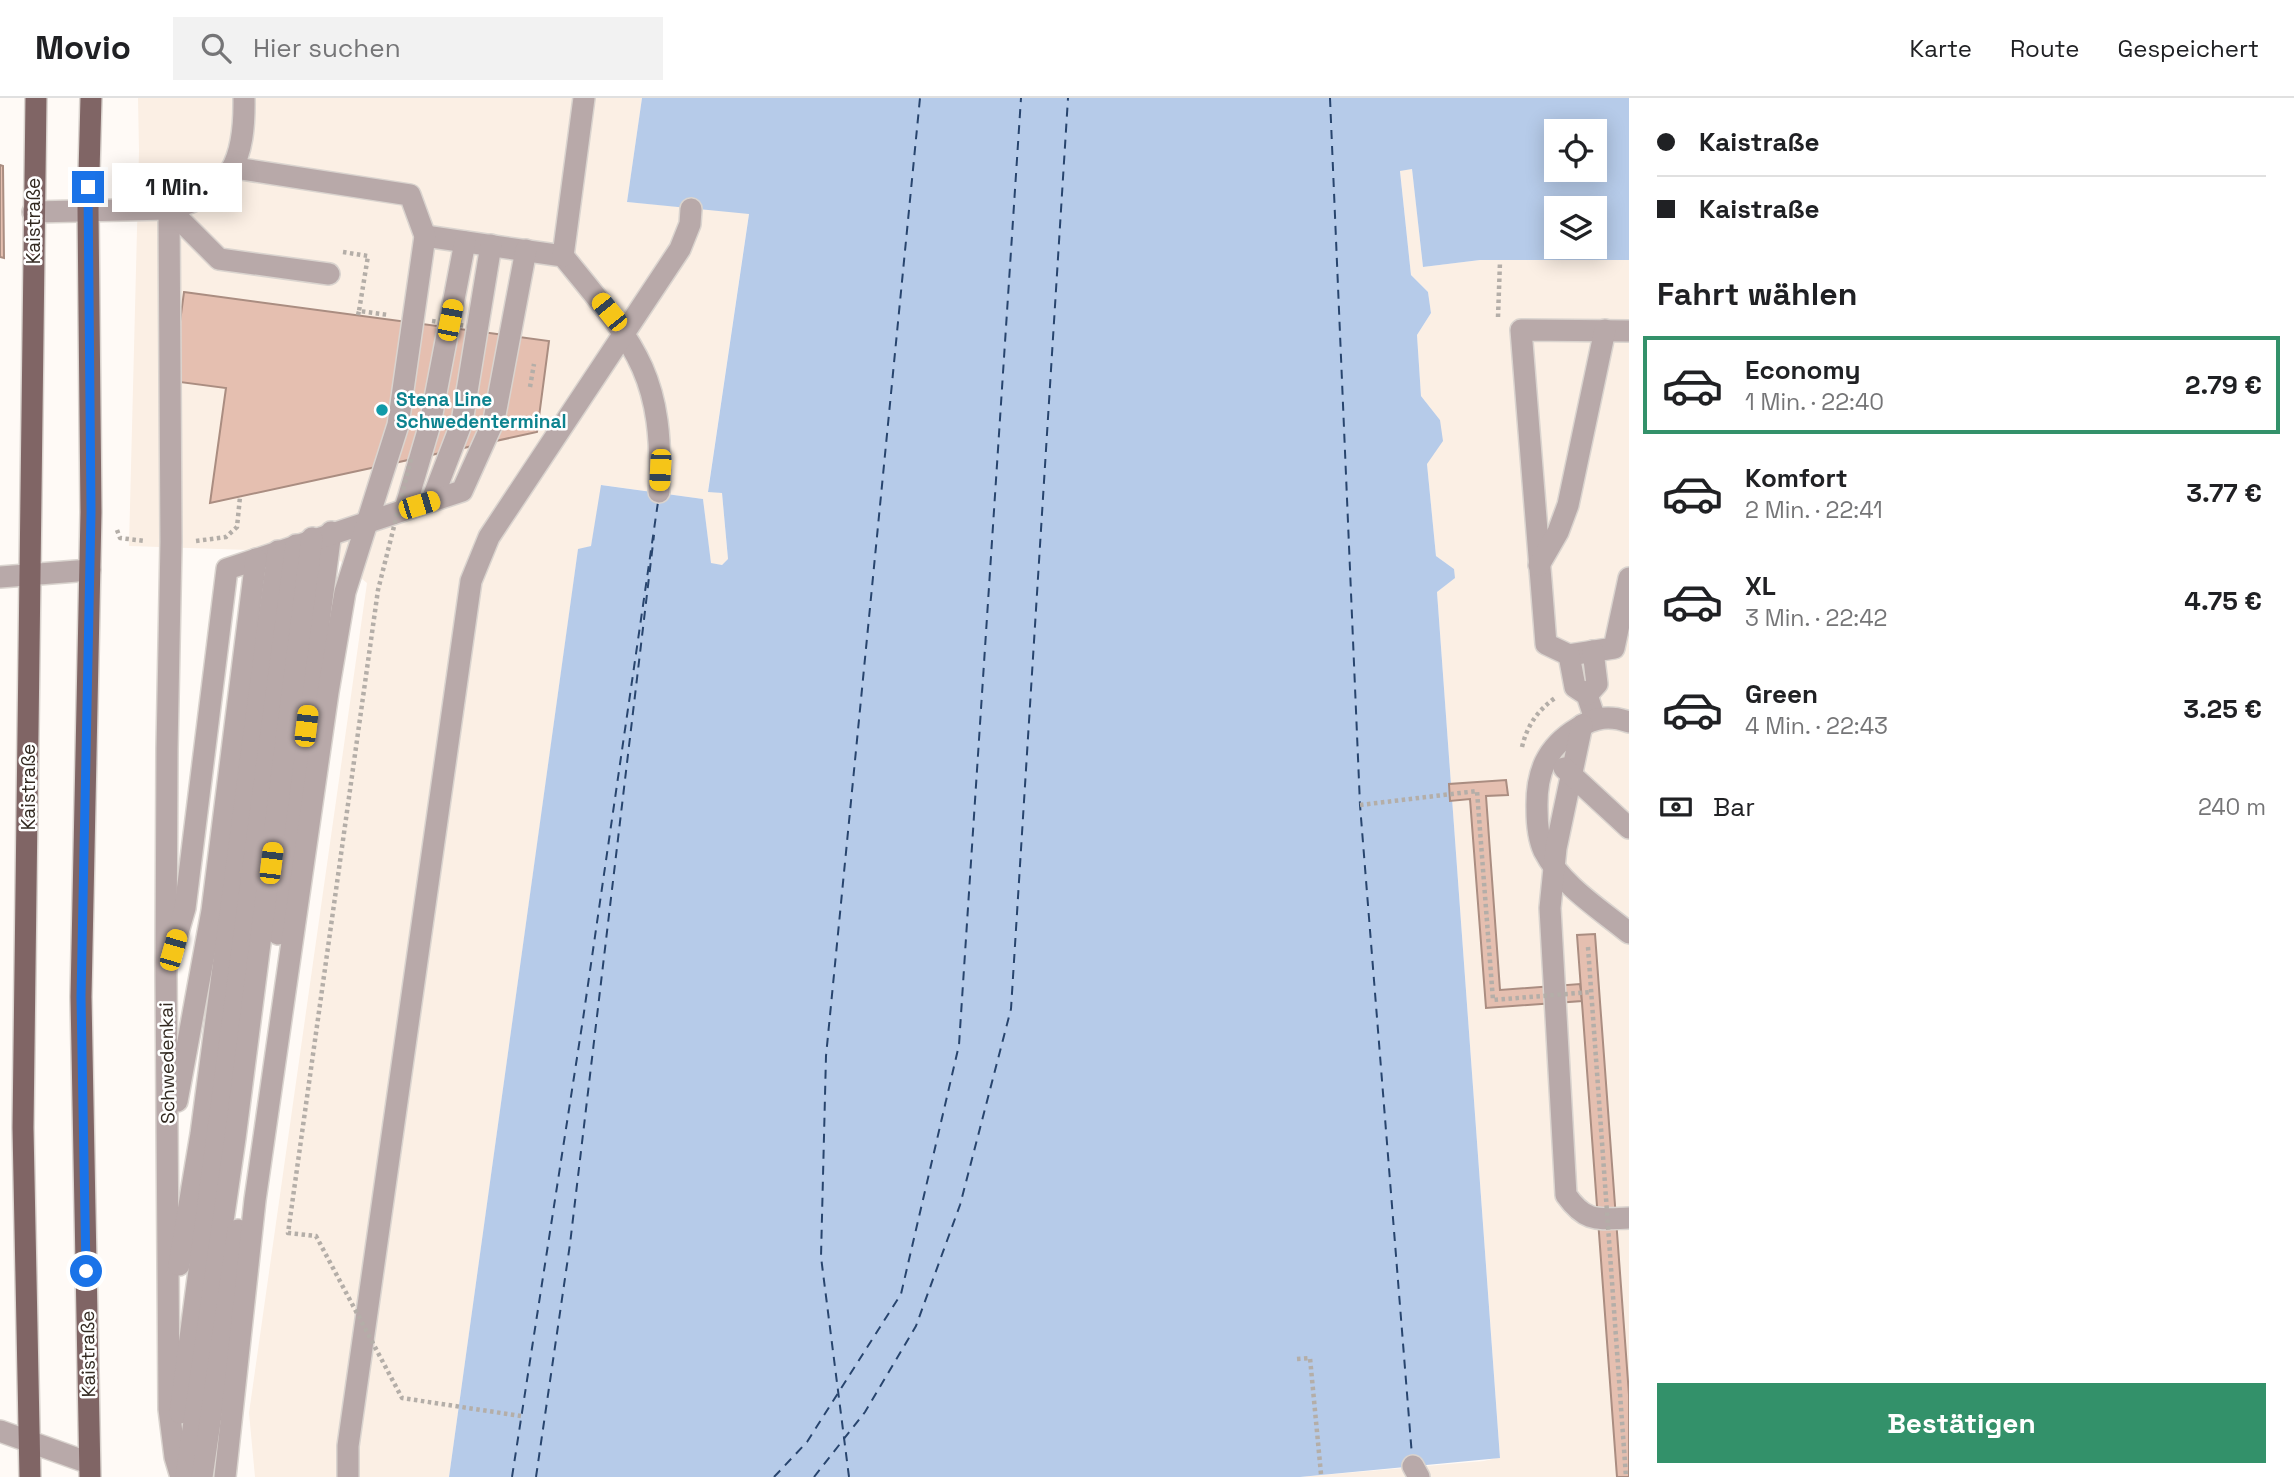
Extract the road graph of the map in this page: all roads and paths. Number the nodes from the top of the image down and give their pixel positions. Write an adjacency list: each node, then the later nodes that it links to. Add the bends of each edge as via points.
1 (36, 98): 9 (main road, Kaistraße)
2 (91, 98): 8 (main road, Kaistraße)
3 (244, 98): 5 (street, via 242,144)
4 (584, 98): 15 (street)
5 (235, 168): 6 (street, via 213,189 187,205); 10 (street, via 410,195)
6 (169, 209): 8 (street); 17 (street, via 219,259); 48 (street, Schwedenkai)
7 (691, 209): 23 (street, via 680,249)
8 (88, 210): 9 (street); 33 (main road, Kaistraße)
9 (33, 212): 34 (main road, Kaistraße)
10 (425, 236): 11 (street); 29 (street, via 398,425)
11 (466, 242): 12 (street); 28 (street, via 430,424)
12 (491, 246): 14 (street); 27 (street, via 462,422)
13 (331, 250): 18 (path, via 368,256 359,313)
14 (526, 250): 15 (street); 27 (street, via 494,420 462,491)
15 (563, 256): 23 (street)
16 (1500, 262): 20 (path)
17 (328, 274)
18 (396, 316)
19 (432, 321): 21 (path, bridge)
20 (1497, 321)
21 (467, 326)
22 (1605, 330): 24 (street); 32 (street, via 1568,505); 32 (street, via 1521,330)
23 (624, 331): 26 (street, via 648,378 658,413); 63 (street, via 489,537 471,581 348,1446)
24 (1629, 331)
25 (411, 459): 54 (path, bridge, via 378,590 288,1233 316,1236 402,1398)
26 (659, 492)
27 (432, 500): 28 (street)
28 (405, 509): 29 (street)
29 (369, 519): 30 (street); 62 (street, via 345,592 328,692 257,1186)
30 (304, 541): 31 (street); 52 (street); 58 (street); 61 (street, via 251,1141)
31 (256, 559): 48 (street, via 227,569 185,908); 50 (street, via 212,911)
32 (1539, 565): 38 (street, via 1546,644)
33 (90, 570): 34 (street); 57 (main road, Kaistraße, via 81,997)
34 (29, 574): 35 (street); 56 (main road, Kaistraße, via 23,1128)
35 (0, 577)
36 (1629, 578): 37 (street, via 1614,648)
37 (1593, 651): 38 (street); 39 (street, via 1597,684)
38 (1569, 655): 39 (street, via 1575,687)
39 (1587, 695): 40 (street)
40 (1588, 722): 41 (street, via 1610,717); 42 (street); 45 (street, via 1553,748 1539,774 1538,834)
41 (1629, 722)
42 (1571, 777): 44 (street); 45 (street)
43 (1360, 805): 49 (path, bridge, via 1477,791 1493,1000)
44 (1629, 828)
45 (1554, 866): 46 (street); 51 (street, via 1551,925 1566,1195 1596,1220)
46 (1629, 933)
47 (1588, 947): 49 (path, bridge)
48 (166, 971): 50 (street, Schwedenkai)
49 (1591, 992): 66 (path, bridge)
50 (168, 1151): 52 (street, Schwedenkai)
51 (1629, 1218)
52 (169, 1325): 58 (street, Schwedenkai, via 169,1409)
53 (1297, 1359): 59 (path, via 1310,1359)
54 (521, 1416)
55 (0, 1431): 56 (street)
56 (30, 1442): 57 (street); 60 (main road, Kaistraße)
57 (90, 1470)
58 (181, 1470)
59 (1321, 1474)
60 (30, 1477)
61 (202, 1477)
62 (225, 1477)
63 (348, 1477)
64 (1412, 1477): 65 (street, via 1413,1466)
65 (1419, 1477)
66 (1626, 1477)

